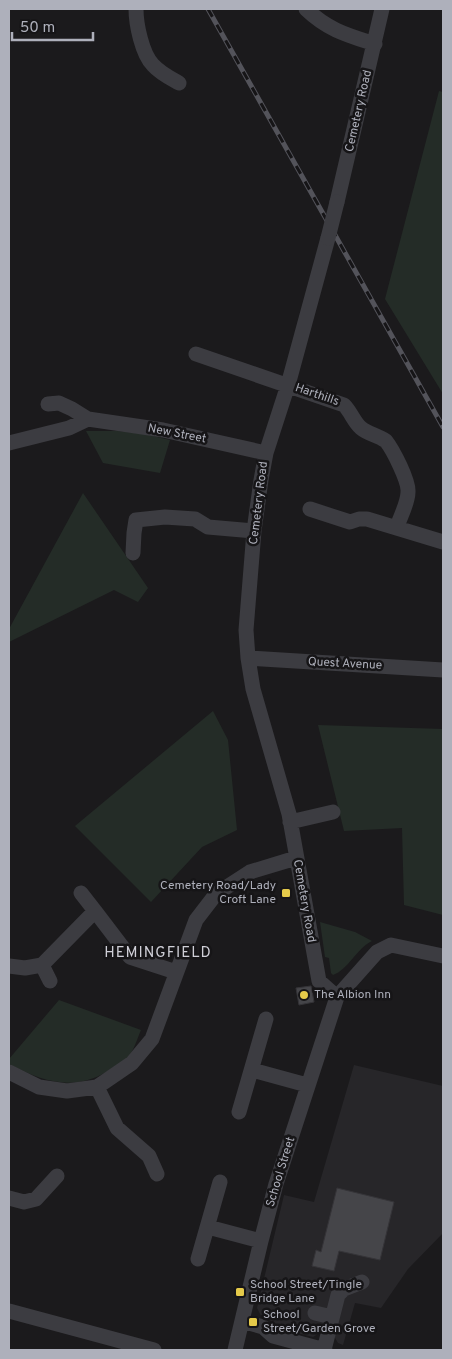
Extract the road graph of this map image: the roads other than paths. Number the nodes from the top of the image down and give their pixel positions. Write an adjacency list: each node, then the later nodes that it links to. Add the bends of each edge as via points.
1 (136, 9): 5 (street, via 139,34 147,58)
2 (306, 9): 4 (street, via 331,28)
3 (382, 9): 4 (street, Cemetery Road)
4 (375, 44): 7 (street, Cemetery Road, bridge)
5 (179, 83)
6 (196, 354): 7 (street, Harthills)
7 (288, 386): 11 (street, Cemetery Road); 13 (street, Harthills, via 344,405 359,427 386,441 408,486)
8 (48, 404): 9 (street, via 59,403)
9 (88, 420): 10 (street); 11 (street, New Street, via 163,430)
10 (9, 443)
11 (266, 453): 14 (street, Cemetery Road)
12 (310, 509): 13 (street, via 350,522 363,518)
13 (397, 527): 15 (street)
14 (254, 531): 16 (street, via 208,527 196,519 165,517 136,520); 17 (street, Cemetery Road, via 246,630)
15 (443, 542)
16 (133, 553)
17 (248, 658): 18 (street, Quest Avenue); 20 (street, Cemetery Road, via 253,689)
18 (443, 670)
19 (334, 812): 20 (street)
20 (290, 822): 21 (street, Cemetery Road)
21 (296, 858): 27 (street, via 250,872 216,894 196,920); 29 (street, Cemetery Road, via 319,981)
22 (82, 892): 23 (street)
23 (94, 911): 25 (street); 27 (street, via 130,957)
24 (443, 956): 29 (street, via 391,945 377,952)
25 (42, 965): 26 (street); 28 (street)
26 (9, 966)
27 (176, 972): 34 (street, via 152,1039 132,1063)
28 (50, 981)
29 (337, 996): 33 (street, School Street)
30 (266, 1019): 31 (street)
31 (252, 1070): 33 (street); 35 (street)
32 (9, 1072): 34 (street, via 39,1087 67,1091)
33 (307, 1085): 41 (street, School Street)
34 (97, 1087): 36 (street, via 117,1128 149,1156)
35 (239, 1112)
36 (157, 1174)
37 (57, 1176): 39 (street, via 36,1199 24,1202)
38 (220, 1182): 40 (street)
39 (9, 1198)
40 (208, 1227): 41 (street); 42 (street)
41 (261, 1241): 47 (street, School Street)
42 (198, 1260)
43 (362, 1282): 46 (street, via 338,1295)
44 (9, 1311): 48 (street)
45 (315, 1313): 46 (street)
46 (332, 1317): 50 (street)
47 (242, 1321): 49 (street, School Street); 50 (street, via 263,1326 272,1336)
48 (154, 1350)
49 (235, 1350)
50 (325, 1350)

